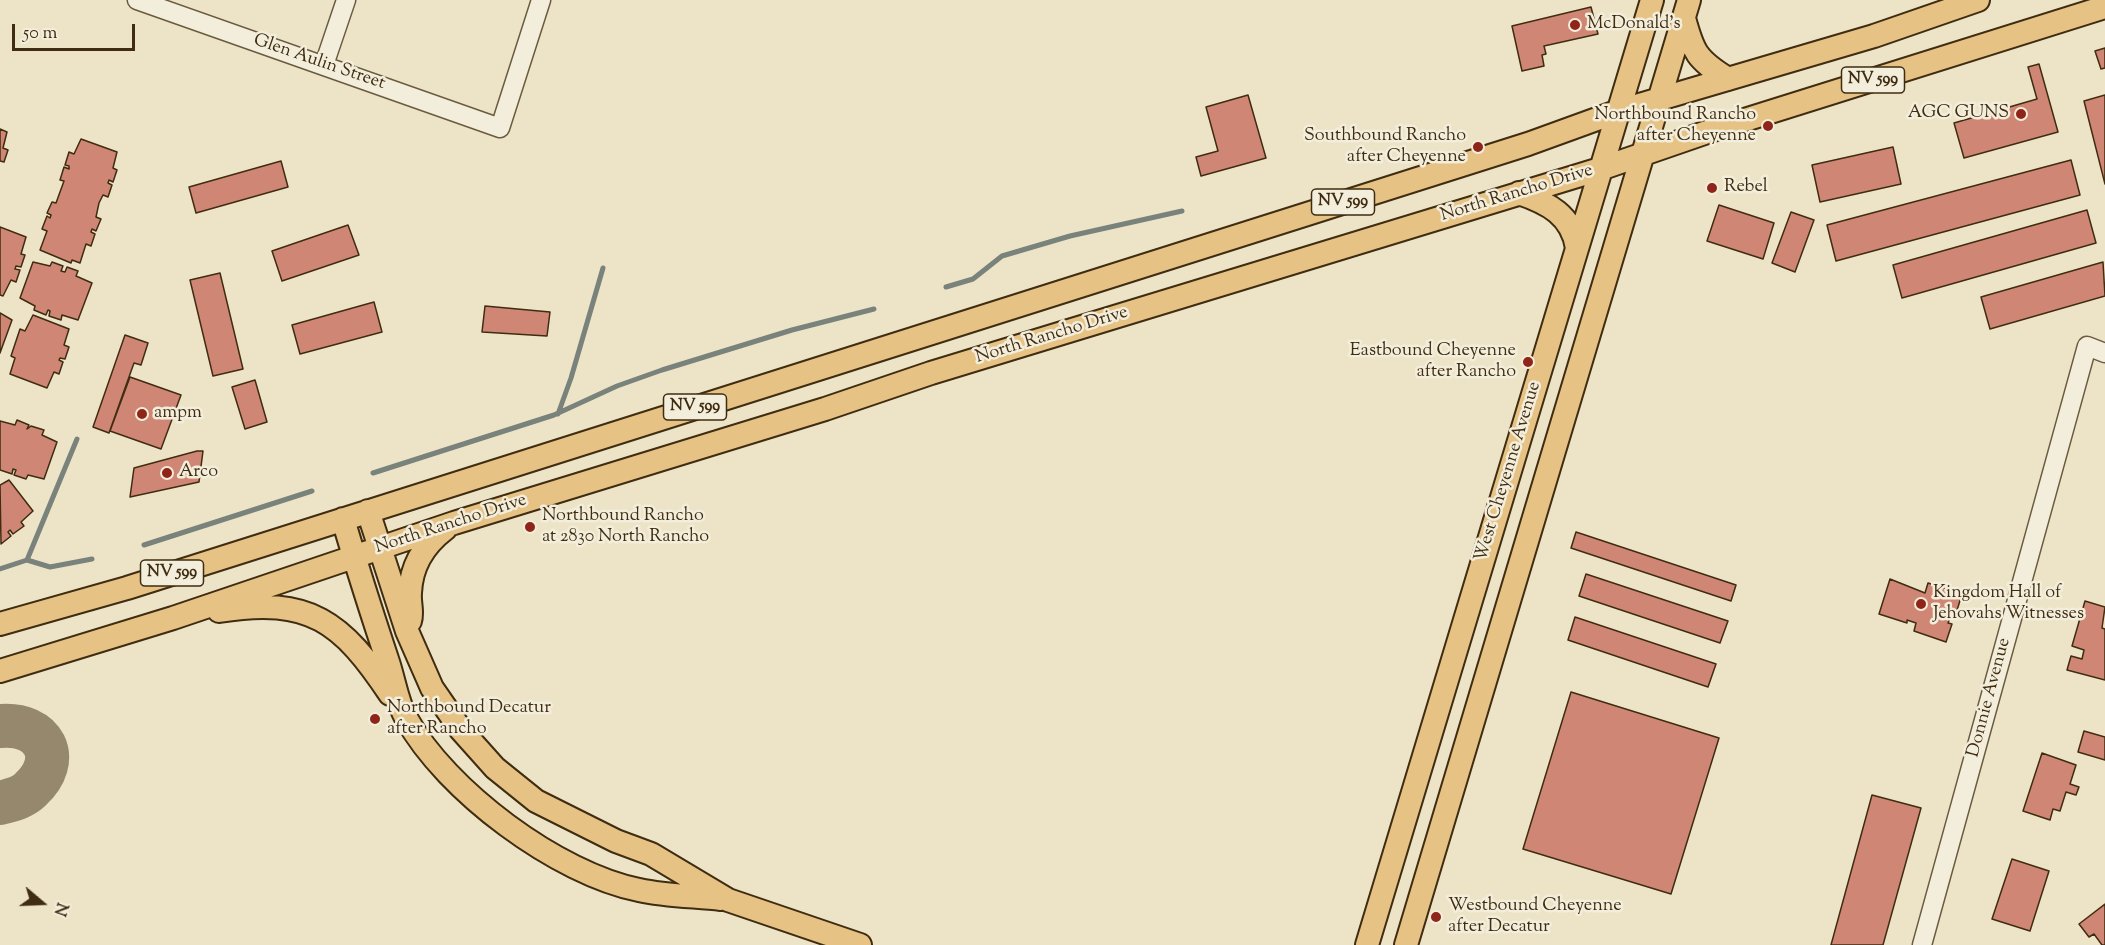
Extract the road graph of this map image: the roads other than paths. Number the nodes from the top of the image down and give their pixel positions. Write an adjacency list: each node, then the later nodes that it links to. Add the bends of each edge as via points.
1 (346, 0): 8 (street)
2 (541, 0): 8 (street, Glen Aulin Street, via 500,128)
3 (1652, 0): 11 (main road, West Cheyenne Avenue)
4 (1978, 0): 9 (main road, NV 599)
5 (144, 1): 8 (street, Glen Aulin Street)
6 (2105, 7): 12 (main road, North Rancho Drive / NV 599)
7 (1686, 9): 9 (main road, via 1694,51 1700,60); 10 (main road, West Cheyenne Avenue)
8 (324, 65)
9 (1728, 79): 10 (main road, NV 599)
10 (1658, 99): 11 (main road, NV 599); 12 (main road, West Cheyenne Avenue)
11 (1619, 111): 13 (main road, West Cheyenne Avenue); 16 (main road, NV 599, via 1528,144)
12 (1643, 155): 13 (main road, North Rancho Drive / NV 599); 32 (main road, West Cheyenne Avenue)
13 (1600, 170): 14 (main road, North Rancho Drive / NV 599); 15 (main road, West Cheyenne Avenue)
14 (1519, 192): 15 (main road, via 1558,211 1575,235); 18 (main road, North Rancho Drive / NV 599)
15 (1577, 248): 31 (main road, West Cheyenne Avenue)
16 (919, 336): 18 (main road); 19 (main road, NV 599)
17 (2105, 352): 33 (street, Donnie Avenue, via 2087,346)
18 (931, 373): 21 (main road, North Rancho Drive / NV 599)
19 (368, 511): 20 (main road, NV 599); 22 (main road)
20 (343, 519): 23 (main road); 25 (main road, NV 599)
21 (454, 523): 22 (main road, North Rancho Drive / NV 599); 26 (main road, via 427,542 422,552 410,589 412,614)
22 (379, 548): 23 (main road, North Rancho Drive / NV 599); 26 (main road)
23 (354, 557): 24 (main road, North Rancho Drive / NV 599); 28 (main road)
24 (173, 618): 27 (main road, North Rancho Drive / NV 599); 28 (main road, via 231,609 290,610 320,618 353,643)
25 (0, 624)
26 (407, 632): 29 (main road, via 432,688 461,730 495,768 536,801 651,854)
27 (0, 670)
28 (406, 718): 29 (main road, via 467,793 507,826 556,856 639,890)
29 (728, 900): 30 (main road)
30 (860, 945)
31 (1367, 945)
32 (1407, 945)
33 (1922, 945)

